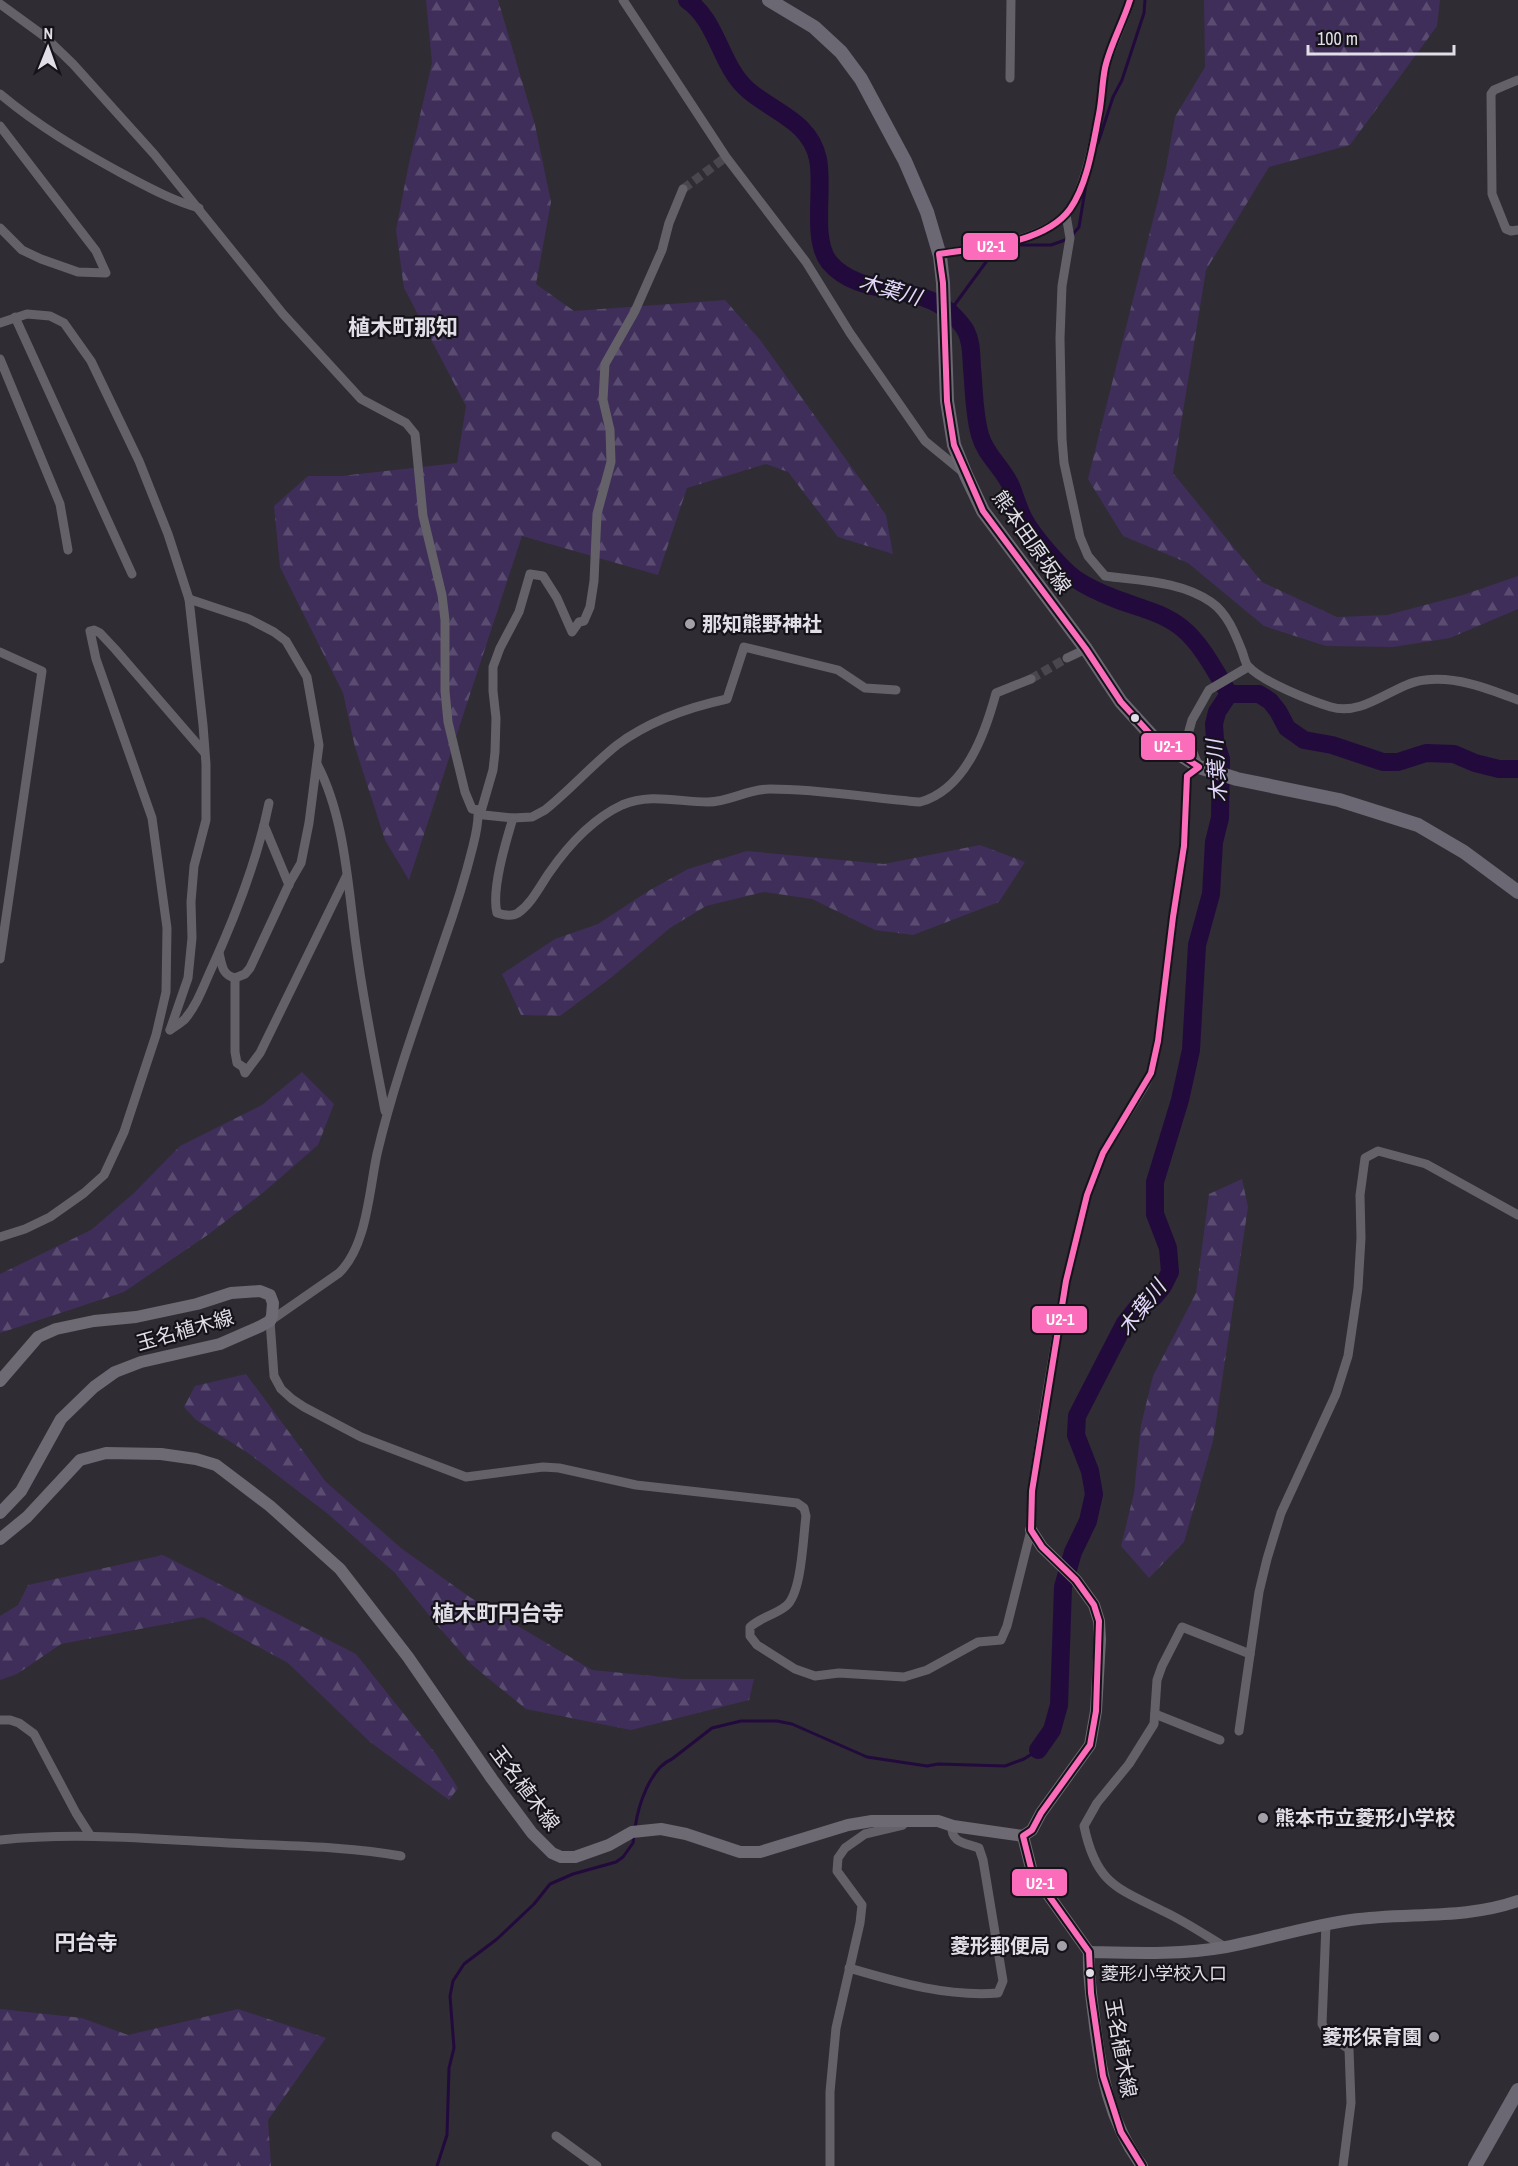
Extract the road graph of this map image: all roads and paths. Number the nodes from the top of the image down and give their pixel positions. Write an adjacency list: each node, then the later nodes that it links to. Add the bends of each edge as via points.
1 (623, 0): 19 (street, via 726,157 806,262 925,441)
2 (769, 0): 15 (main road, 熊本田原坂線, via 814,27 841,52 861,79 905,161 927,212)
3 (1011, 0): 6 (street)
4 (1130, 0): 12 (street, via 1105,68 1089,160)
5 (0, 4): 11 (street, via 44,36 73,64)
6 (1010, 78)
7 (1518, 80): 14 (street, via 1491,94 1491,127 1492,194 1506,229)
8 (0, 93): 11 (street, via 72,147 174,201)
9 (0, 126): 13 (street, via 96,251 106,273 78,272 40,259 22,250)
10 (683, 189): 34 (street, via 662,250 605,364 603,400 610,430 611,462 597,514 590,607 584,621 572,632 543,576 530,574 519,612 493,667 495,752 482,808)
11 (198, 208): 34 (street, via 283,314 361,399 406,423 415,434 423,516 445,620 448,722 469,806)
12 (1066, 215): 15 (street, via 1050,227 1010,242); 26 (street, via 1070,238 1062,286 1062,439 1080,537 1088,556 1105,576 1169,584 1213,603 1231,625)
13 (0, 228)
14 (1518, 230)
15 (939, 254): 19 (main road, 熊本田原坂線, via 947,401 954,444)
16 (15, 317): 17 (street); 21 (street); 22 (street, via 50,316 64,323 91,361 139,462)
17 (0, 322)
18 (0, 359): 20 (street, via 60,504)
19 (966, 475): 23 (main road, 熊本田原坂線, via 983,511)
20 (68, 550)
21 (132, 574)
22 (189, 599): 30 (street); 31 (street, via 249,619 286,641 307,676 319,745)
23 (1086, 649): 25 (street); 32 (main road, 熊本田原坂線, via 1121,702 1152,736)
24 (0, 652): 41 (street, via 42,671)
25 (1067, 658)
26 (1248, 667): 29 (street, via 1271,682 1334,708 1352,708 1424,680 1454,680); 32 (street, via 1209,690 1192,720 1187,738)
27 (1031, 679): 35 (street, via 996,693 987,723 960,774 930,799 920,802 768,789 709,802 642,799 621,805 596,821 576,839 529,903 517,914 507,916 497,913 495,907)
28 (896, 690): 35 (street, via 865,688 838,670 744,647 728,699 698,706 648,728 618,745 545,810 532,817)
29 (1518, 700)
30 (204, 752): 43 (street, via 206,820 194,866 188,978); 44 (street, via 116,649 100,633 90,631 155,832 167,928 166,993)
31 (317, 764): 37 (street, via 333,803); 38 (street, via 301,863)
32 (1205, 769): 39 (main road, 熊本田原坂線, via 1339,800 1418,825 1464,852); 51 (street, via 1186,776 1185,846 1158,1041 1150,1073 1103,1153 1087,1195 1066,1281 1032,1491)
33 (269, 803): 36 (street)
34 (478, 810): 35 (street, via 484,815); 45 (street, via 456,907)
35 (513, 818)
36 (264, 825): 38 (street); 40 (street)
37 (346, 876): 42 (street, via 260,1053 245,1073 235,1052); 45 (street)
38 (288, 885): 42 (street, via 250,968)
39 (1518, 892)
40 (219, 953): 42 (street, via 223,970); 43 (street, via 191,1011)
41 (0, 958)
42 (235, 978)
43 (170, 1030): 44 (street)
44 (156, 1035): 47 (street, via 124,1132 104,1174 50,1217)
45 (386, 1115): 48 (street, via 355,1253 339,1273)
46 (1518, 1215): 53 (street, via 1426,1164 1377,1151 1365,1158 1359,1195 1358,1288 1348,1356 1336,1394 1281,1513 1259,1592)
47 (0, 1237)
48 (270, 1321): 49 (main road, 玉名植木線, via 273,1303 270,1295 260,1291 231,1293 146,1315 56,1329 38,1337); 50 (main road, 玉名植木線, via 220,1344 141,1362 101,1382 61,1419 21,1491); 51 (street, via 274,1376 292,1399 361,1437 466,1477 559,1468 636,1485 797,1503 806,1516 796,1590 789,1604 750,1627 750,1636 757,1645 795,1669 815,1676 839,1672 904,1677 927,1670 978,1642 1001,1640)
49 (0, 1381)
50 (0, 1513)
51 (1031, 1530): 61 (main road, via 1094,1605 1100,1640 1090,1745 1032,1830)
52 (0, 1539): 58 (main road, 玉名植木線, via 27,1517 80,1460 92,1455 161,1454 216,1465 270,1506 340,1569 408,1657 532,1833 561,1857 575,1857 632,1832 661,1829 740,1852 760,1852 848,1825)
53 (1250, 1654): 54 (street, via 1182,1627 1157,1680); 56 (street)
54 (1155, 1714): 57 (street); 66 (street, via 1154,1724 1129,1764 1084,1826 1087,1843 1100,1871 1115,1886)
55 (0, 1720): 60 (street, via 20,1723 34,1734)
56 (1239, 1731)
57 (1220, 1740)
58 (917, 1821): 59 (main road, 玉名植木線); 68 (street, via 865,1834 844,1848 838,1858 837,1871 862,1905)
59 (952, 1825): 61 (main road, 玉名植木線); 68 (street, via 951,1832 957,1841 979,1848 983,1860 1004,1982 998,1993 946,1991)
60 (90, 1835): 62 (street); 63 (street)
61 (1023, 1836): 67 (main road, via 1032,1872)
62 (0, 1840)
63 (401, 1856)
64 (1518, 1901): 65 (main road, via 1471,1912 1381,1916)
65 (1326, 1924): 66 (main road); 74 (street, via 1322,2024 1330,2037 1350,2049 1351,2103)
66 (1225, 1947): 67 (main road)
67 (1089, 1952): 73 (main road, 玉名植木線, via 1105,2087 1120,2130)
68 (849, 1968): 72 (street, via 836,2028 830,2092)
69 (1518, 2090): 75 (main road)
70 (556, 2136): 71 (street)
71 (597, 2166)
72 (830, 2166)
73 (1142, 2166)
74 (1343, 2166)
75 (1475, 2166)

